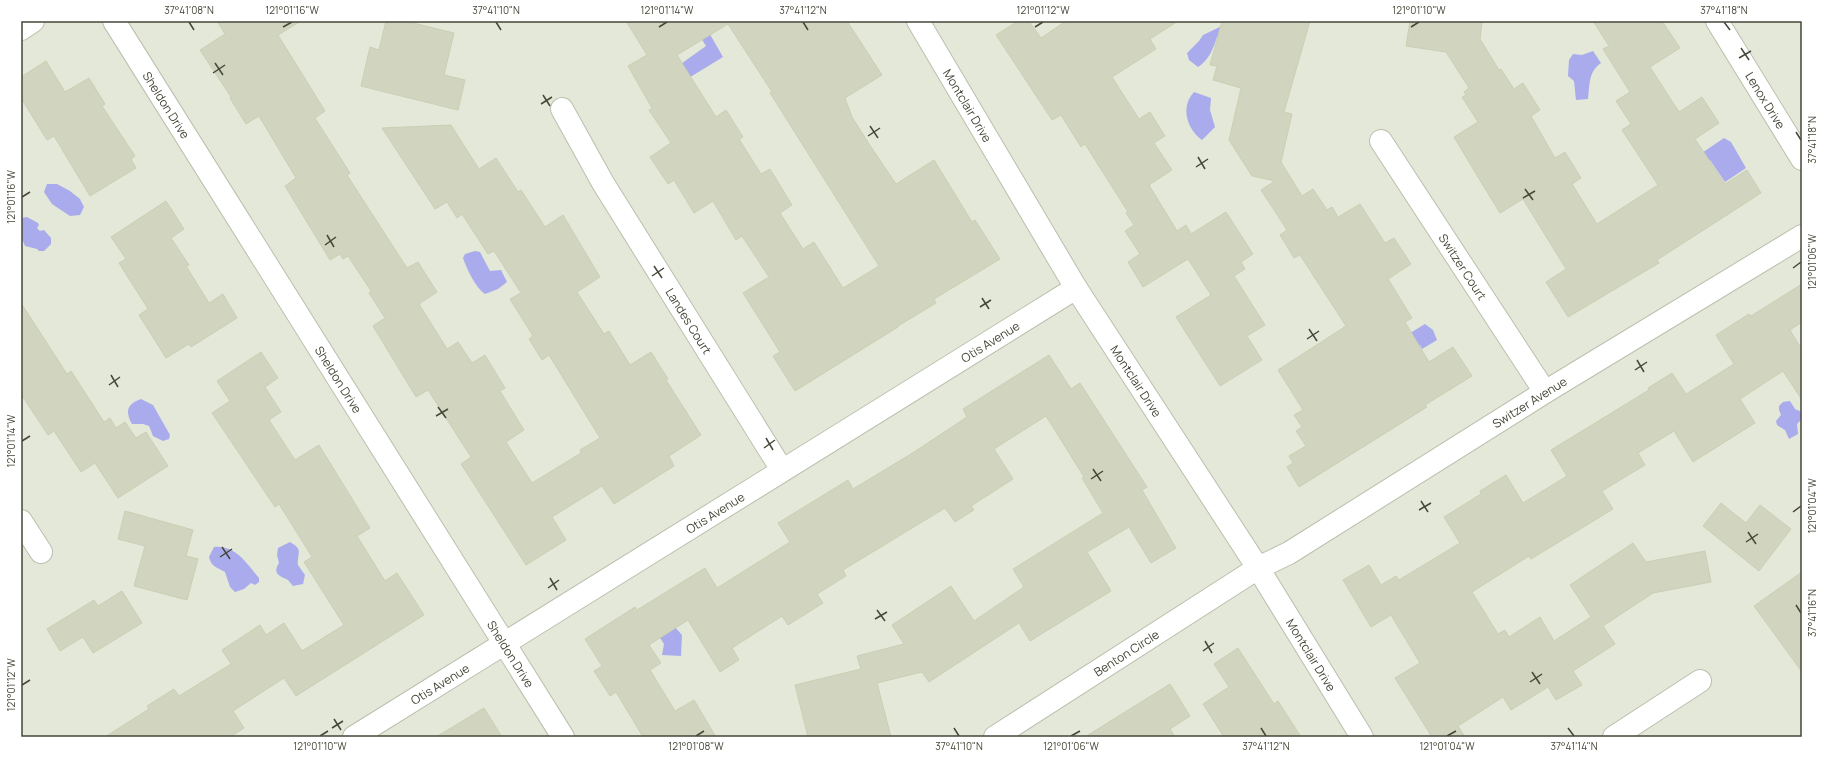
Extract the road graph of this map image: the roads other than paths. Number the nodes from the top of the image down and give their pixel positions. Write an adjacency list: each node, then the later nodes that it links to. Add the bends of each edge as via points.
1 (33, 21): 5 (street)
2 (114, 21): 16 (street, Sheldon Drive)
3 (1717, 21): 8 (street, Lenox Drive)
4 (922, 22): 10 (street, Montclair Drive)
5 (21, 29)
6 (562, 109): 12 (street, Landes Court, via 603,183)
7 (1381, 141): 11 (street, Switzer Court)
8 (1802, 159)
9 (1802, 236): 11 (street, Switzer Avenue)
10 (1076, 288): 12 (street, Otis Avenue); 15 (street, Montclair Drive)
11 (1545, 392): 15 (street, Switzer Avenue, via 1290,553)
12 (782, 470): 16 (street, Otis Avenue)
13 (21, 521): 14 (street)
14 (41, 552)
15 (1258, 568): 20 (street, Benton Circle); 21 (street, Montclair Drive)
16 (504, 643): 18 (street, Otis Avenue); 19 (street, Sheldon Drive)
17 (1700, 682): 22 (street)
18 (354, 737)
19 (563, 737)
20 (995, 737)
21 (1362, 737)
22 (1614, 737)

